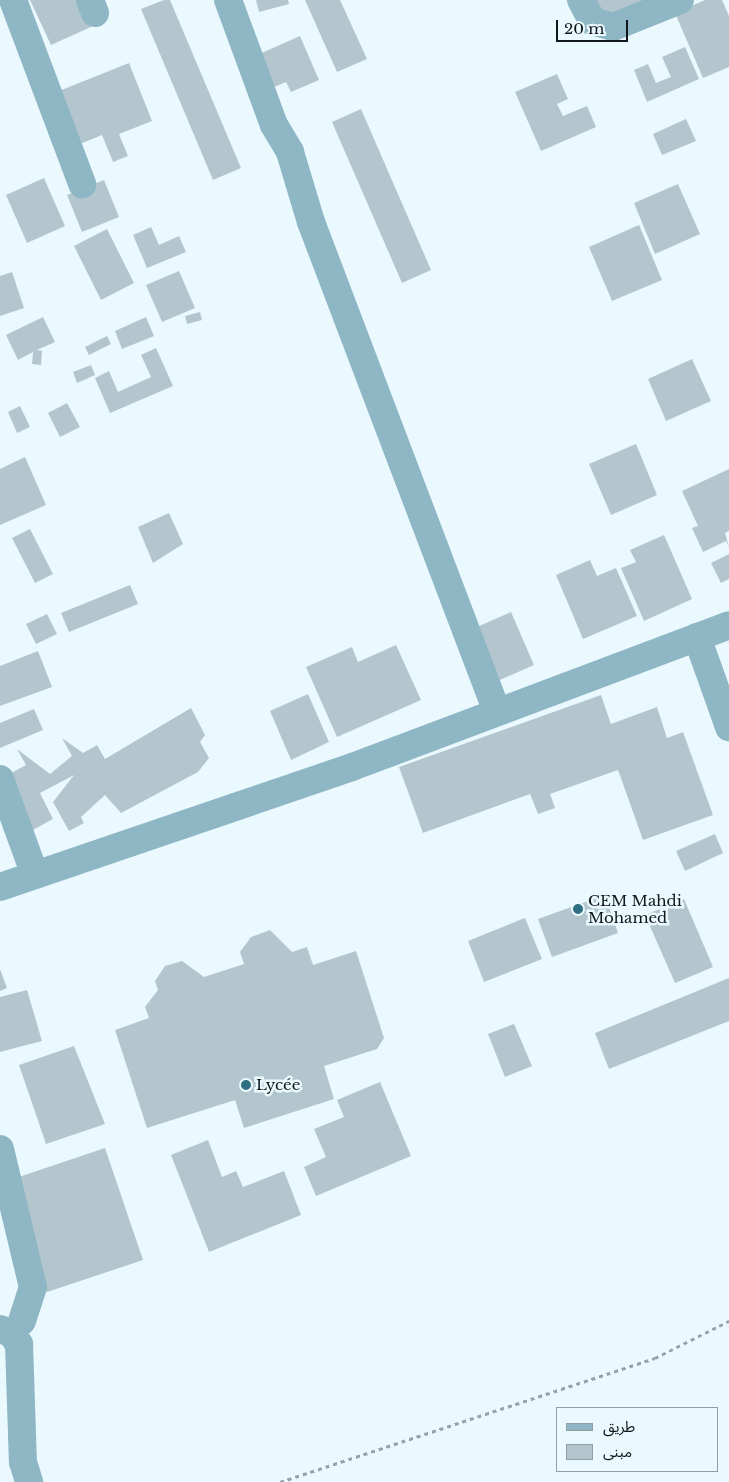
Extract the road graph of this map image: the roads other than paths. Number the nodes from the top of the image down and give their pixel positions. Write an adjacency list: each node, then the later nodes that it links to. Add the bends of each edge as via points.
1 (12, 0): 5 (street)
2 (228, 0): 8 (street, via 274,125 290,152 311,222)
3 (581, 0): 4 (street, via 592,21 606,27)
4 (680, 0)
5 (82, 184)
6 (729, 625): 7 (street)
7 (697, 637): 8 (street); 9 (street)
8 (497, 712): 11 (street, via 352,767)
9 (729, 726)
10 (0, 779): 11 (street)
11 (35, 875): 12 (street)
12 (0, 887)
13 (0, 1149): 14 (street, via 34,1287)
14 (11, 1325): 15 (street, via 11,1333 19,1344 24,1462)
15 (29, 1482)

